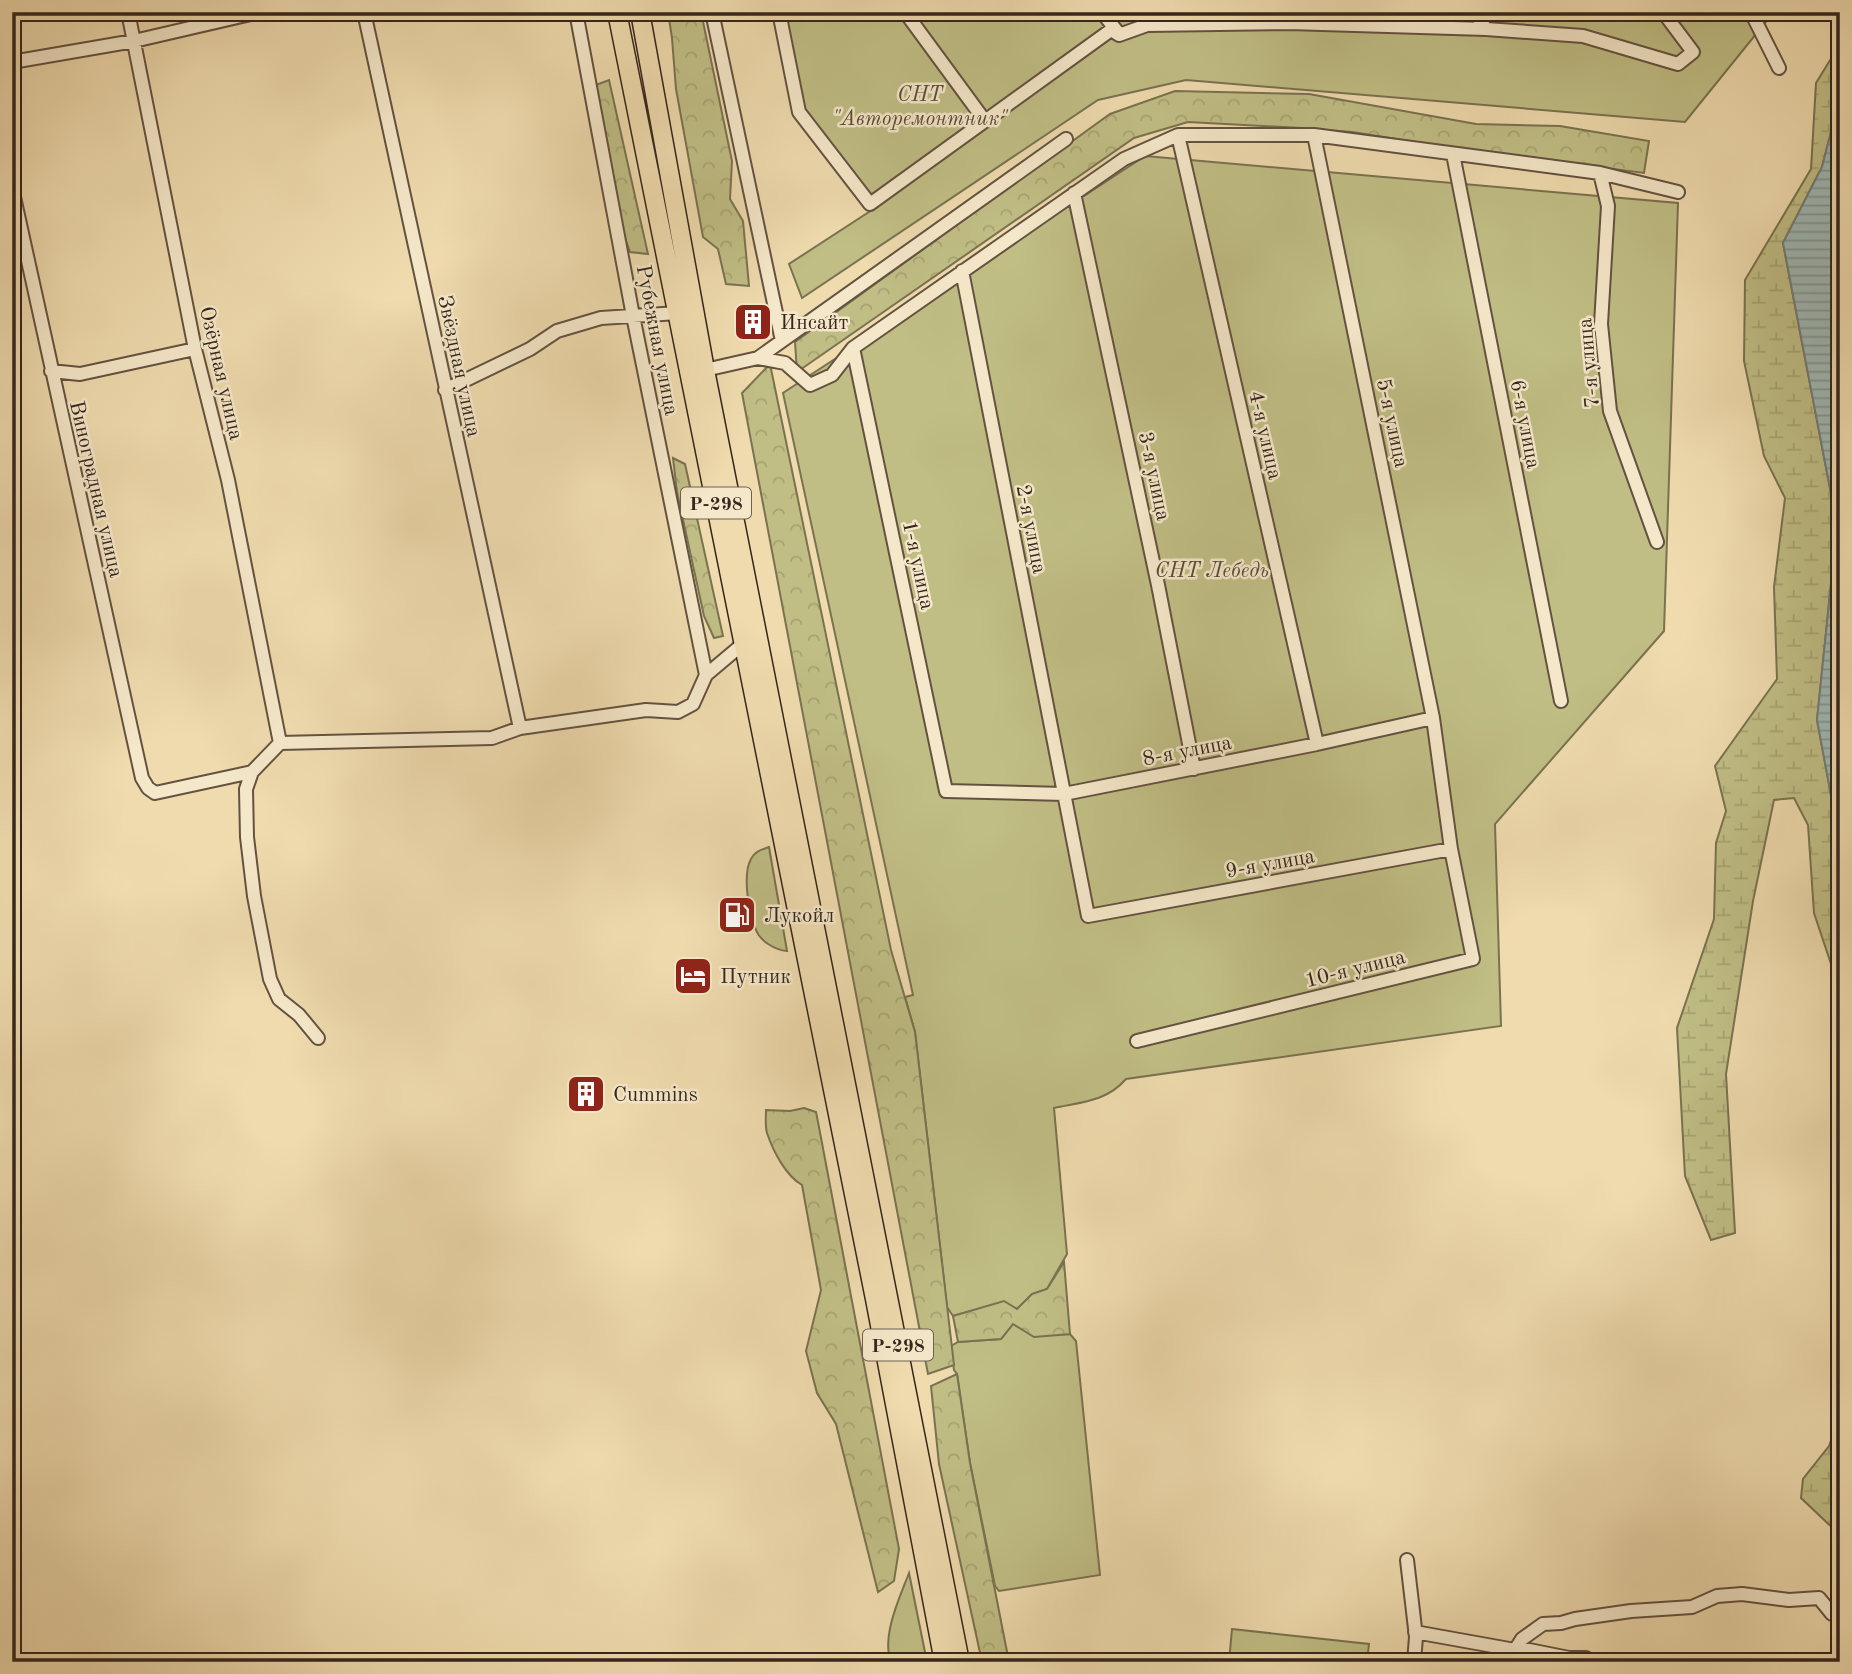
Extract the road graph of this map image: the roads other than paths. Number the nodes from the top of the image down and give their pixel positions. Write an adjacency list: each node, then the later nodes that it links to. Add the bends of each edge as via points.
1 (128, 12): 17 (street, Озёрная улица)
2 (259, 12): 17 (street)
3 (364, 12): 38 (street, Звёздная улица)
4 (576, 12): 31 (street, Рубежная улица)
5 (617, 12): 30 (highway, Р-298)
6 (640, 12): 37 (highway, Р-298)
7 (712, 12): 32 (street)
8 (779, 12): 20 (street, via 799,112 870,204)
9 (905, 12): 20 (street)
10 (1102, 12): 16 (street)
11 (1474, 12): 15 (street)
12 (1663, 12): 15 (street, via 1693,52 1678,64 1583,36)
13 (1751, 12): 19 (street)
14 (1285, 18): 15 (street); 16 (street, via 1147,25)
15 (1486, 29)
16 (1119, 36): 20 (street, via 1111,30)
17 (134, 41): 18 (street); 34 (street, Озёрная улица)
18 (12, 62)
19 (1779, 68)
20 (985, 121)
21 (1178, 135): 22 (street); 28 (street, via 1124,159); 46 (street, 4-я улица)
22 (1314, 135): 24 (street); 43 (street, 5-я улица)
23 (1066, 139): 32 (street)
24 (1453, 154): 25 (street); 42 (street, 6-я улица)
25 (1600, 173): 27 (street); 39 (street, 7-я улица, via 1608,206 1601,324 1610,411)
26 (12, 188): 36 (street, Виноградная улица)
27 (1678, 192)
28 (1074, 193): 29 (street); 47 (street, 3-я улица)
29 (962, 271): 33 (street); 50 (street, 2-я улица)
30 (677, 313): 31 (street); 40 (highway, Р-298)
31 (633, 316): 38 (street, via 601,318 557,331); 41 (street, Рубежная улица)
32 (782, 341): 35 (street)
33 (853, 348): 35 (street, via 832,375 810,385 785,363); 49 (street, 1-я улица)
34 (195, 349): 36 (street, via 80,374); 45 (street, Озёрная улица, via 228,480)
35 (758, 358): 37 (street)
36 (51, 370): 48 (street, Виноградная улица, via 142,778 155,793)
37 (705, 370): 53 (highway, Р-298)
38 (445, 390): 44 (street, Звёздная улица)
39 (1657, 542)
40 (744, 643): 41 (street); 51 (highway, Р-298)
41 (706, 675): 44 (street, via 693,704 678,712 646,710)
42 (1561, 701)
43 (1433, 718): 46 (street, 8-я улица); 52 (street)
44 (520, 729): 45 (street, via 492,737)
45 (280, 743): 48 (street)
46 (1317, 744): 47 (street, 8-я улица)
47 (1194, 769): 50 (street, 8-я улица)
48 (253, 772): 55 (street, via 246,789 247,837 270,979 279,999)
49 (946, 791): 50 (street, 8-я улица)
50 (1064, 794): 52 (street, 9-я улица, via 1088,916)
51 (780, 827): 53 (highway, via 787,822 792,829); 54 (highway, Р-298)
52 (1451, 849): 56 (street, 10-я улица, via 1474,959)
53 (817, 940): 57 (highway, Р-298)
54 (821, 1028): 57 (highway, via 831,1046 852,1141); 63 (highway, Р-298)
55 (318, 1038)
56 (1137, 1041)
57 (857, 1140): 64 (highway, Р-298)
58 (1407, 1560): 60 (street)
59 (1840, 1614): 61 (street, via 1832,1614 1819,1598 1717,1596 1692,1607 1543,1624)
60 (1415, 1632): 61 (street); 65 (street)
61 (1515, 1650): 62 (street)
62 (1557, 1659): 66 (street, via 1586,1658)
63 (944, 1662)
64 (960, 1662)
65 (1414, 1662)
66 (1591, 1662)

